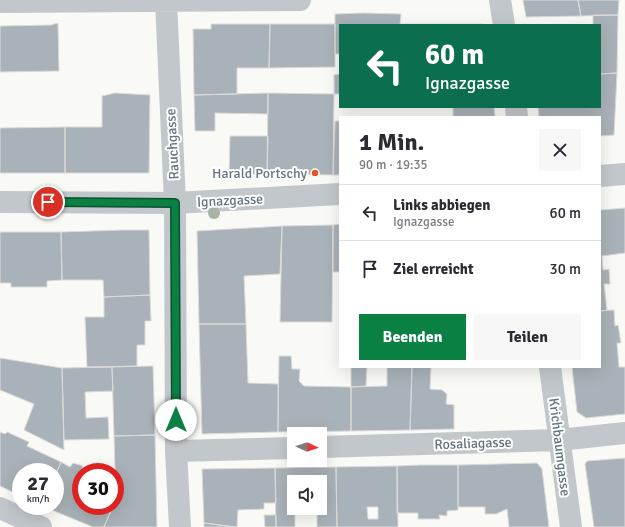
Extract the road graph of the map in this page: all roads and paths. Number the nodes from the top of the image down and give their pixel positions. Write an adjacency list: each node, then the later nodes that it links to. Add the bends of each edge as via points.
1 (300, 0): 3 (street)
2 (500, 0): 5 (street)
3 (166, 1): 4 (street); 10 (street, Rauchgasse)
4 (0, 2)
5 (504, 24)
6 (625, 174): 7 (street)
7 (601, 176)
8 (339, 194): 10 (street, Ignazgasse)
9 (0, 202): 10 (street, Ignazgasse)
10 (175, 203): 16 (street, Rauchgasse)
11 (550, 368): 13 (street, Krichbaumgasse)
12 (625, 433): 13 (street, Rosaliagasse)
13 (559, 440): 14 (street, Rosaliagasse); 20 (street, Krichbaumgasse)
14 (327, 447)
15 (287, 448): 16 (street)
16 (176, 451): 19 (street, Rauchgasse)
17 (0, 508): 18 (street)
18 (41, 527)
19 (180, 527)
20 (571, 527)

